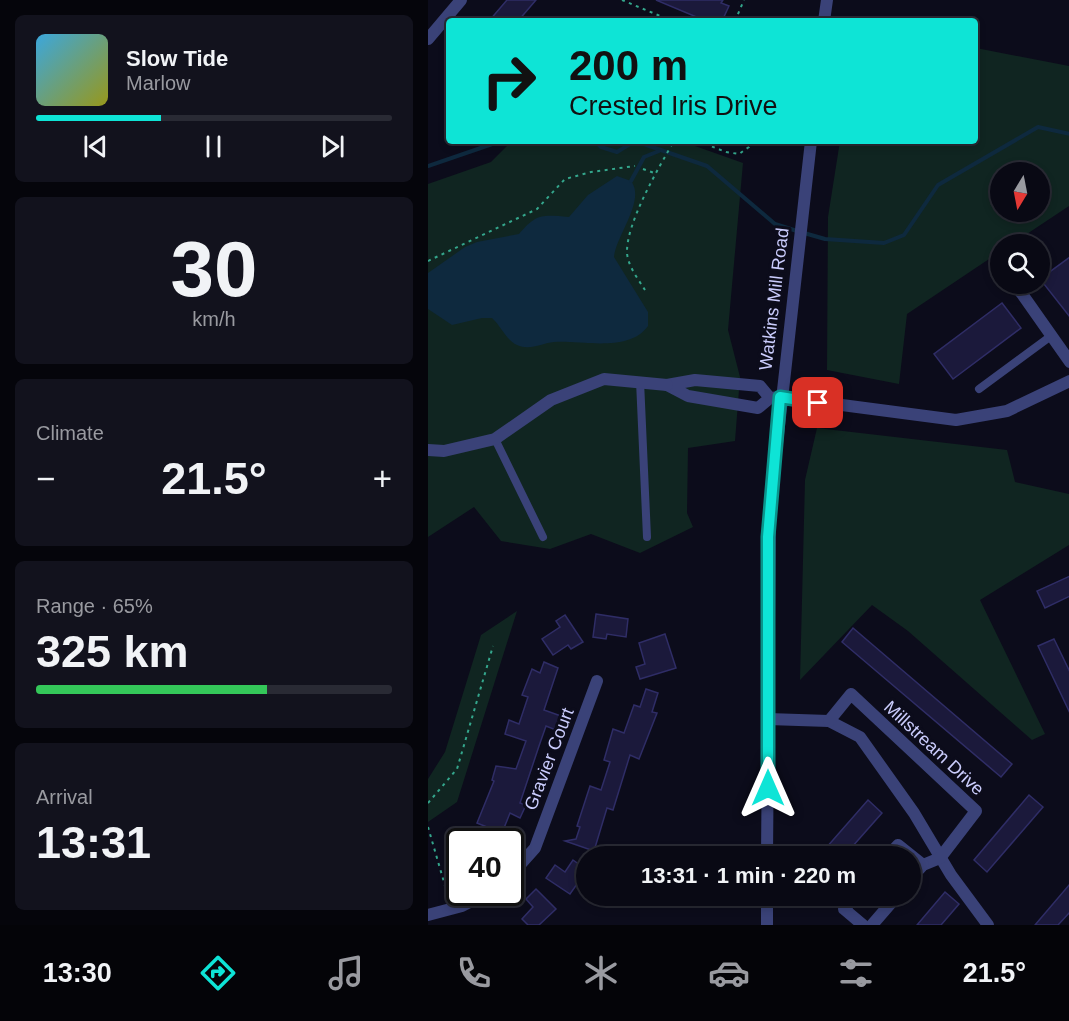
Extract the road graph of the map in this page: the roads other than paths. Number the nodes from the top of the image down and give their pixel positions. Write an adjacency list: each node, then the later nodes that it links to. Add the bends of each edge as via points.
1 (461, 0): 4 (street)
2 (827, 0): 3 (street)
3 (824, 18)
4 (428, 39)
5 (811, 144): 13 (street, Watkins Mill Road)
6 (1022, 294): 7 (street)
7 (1051, 336): 8 (street); 12 (lane)
8 (1070, 362)
9 (640, 381): 11 (street); 14 (street, via 604,379 582,387 551,400); 17 (lane)
10 (1070, 381): 13 (street, via 1007,411 956,420)
11 (667, 385): 13 (street, via 695,380 760,386); 13 (street, via 688,396 758,408)
12 (979, 389)
13 (775, 397): 19 (street, Watkins Mill Road, via 768,537)
14 (495, 439): 15 (street, via 444,451); 16 (lane)
15 (428, 450)
16 (543, 537)
17 (647, 537)
18 (597, 681): 23 (street, Gravier Court, via 535,848)
19 (768, 720): 20 (street); 21 (street, Watkins Mill Road)
20 (829, 721): 22 (street, via 860,737 914,813); 22 (street, Millstream Drive, via 851,694 976,810)
21 (767, 846)
22 (940, 858): 24 (street); 33 (street)
23 (524, 860)
24 (923, 865)
25 (457, 906): 29 (street)
26 (767, 906): 30 (street)
27 (848, 906): 31 (street, via 845,909)
28 (888, 906): 32 (street)
29 (428, 915)
30 (767, 925)
31 (863, 925)
32 (872, 925)
33 (988, 925)

